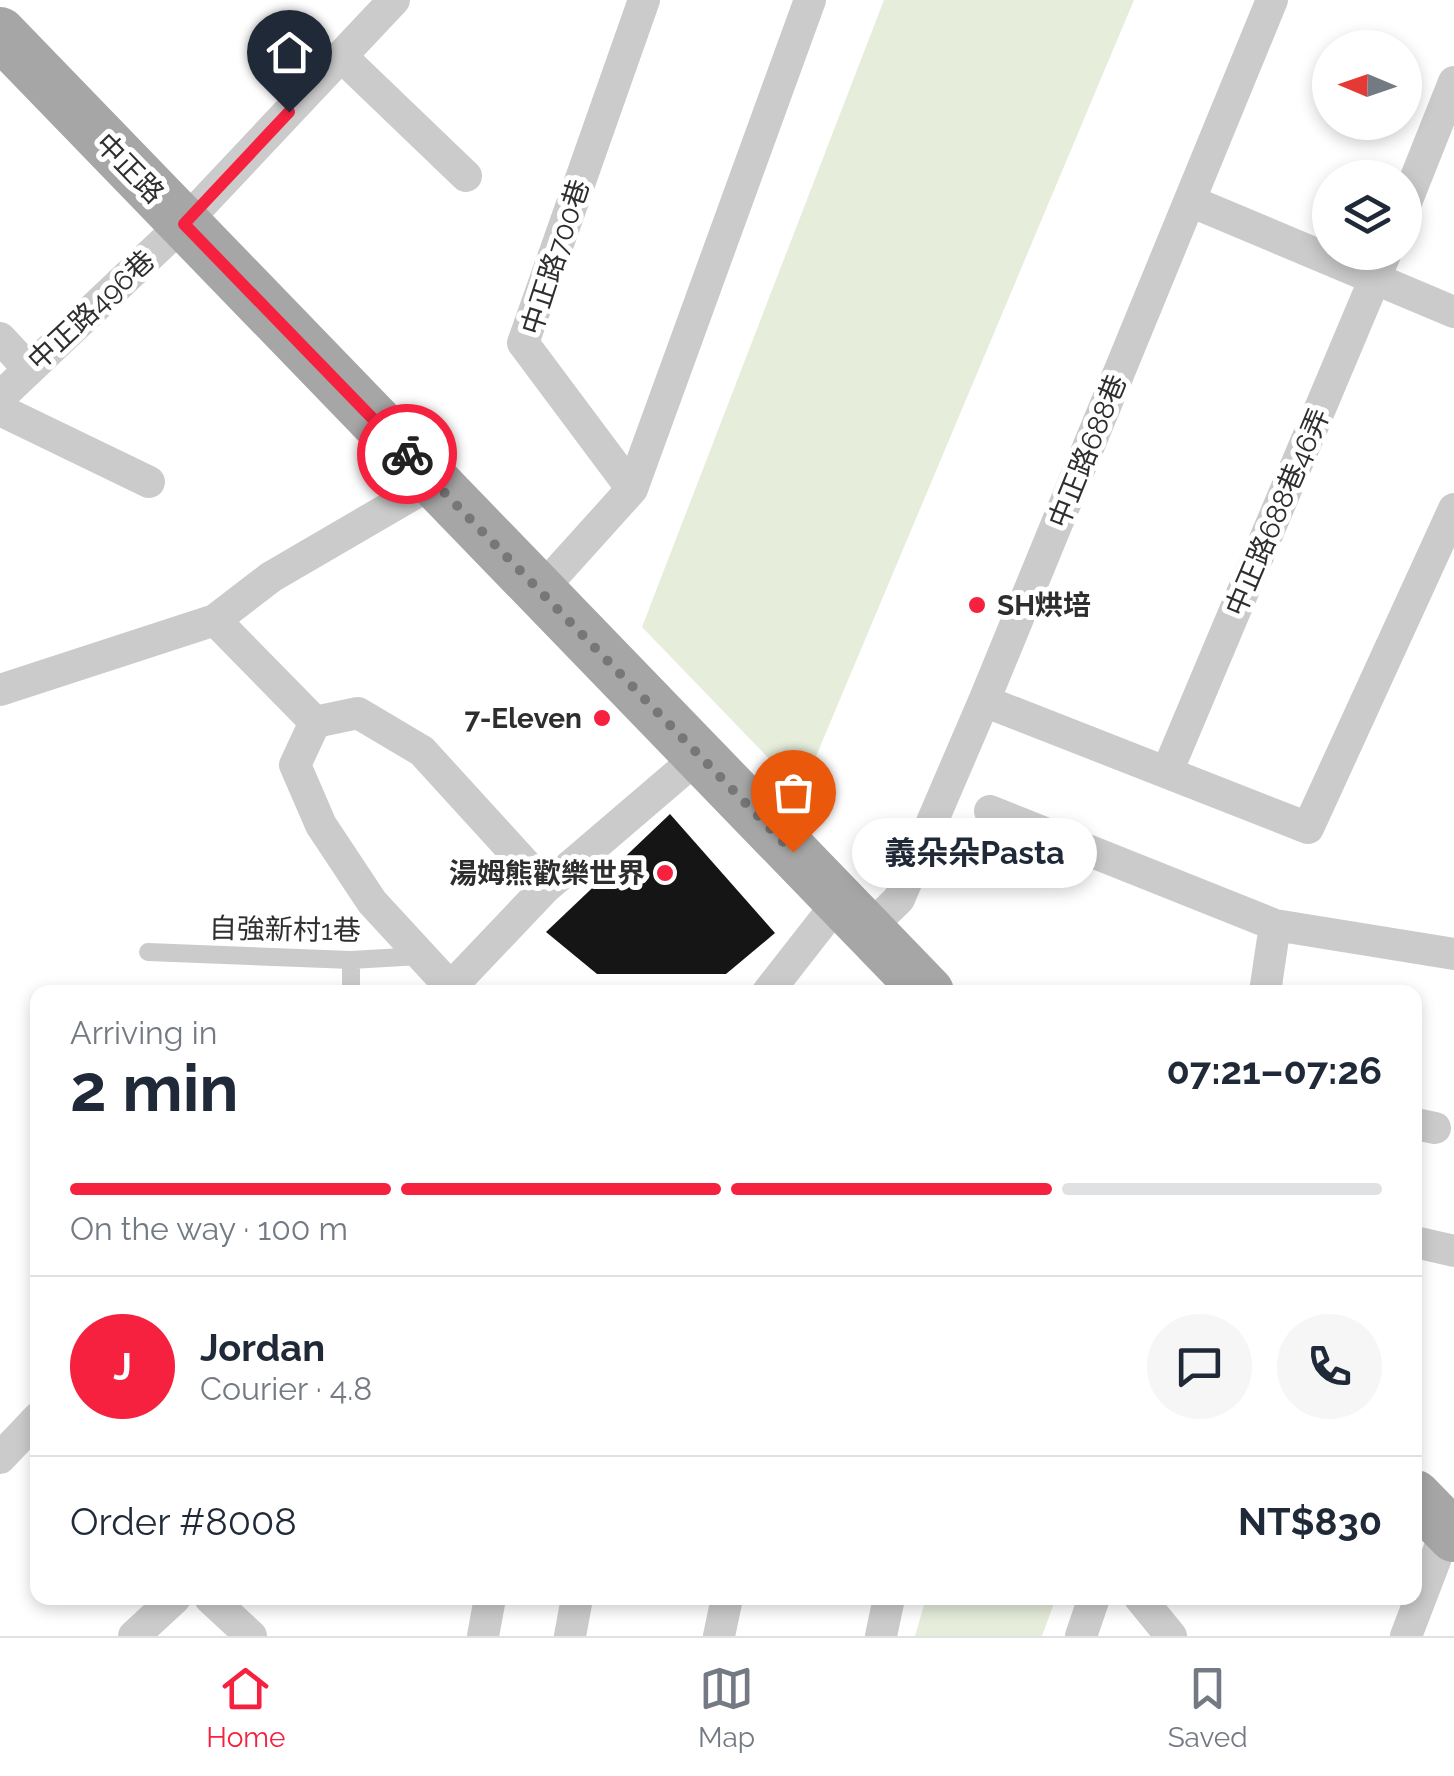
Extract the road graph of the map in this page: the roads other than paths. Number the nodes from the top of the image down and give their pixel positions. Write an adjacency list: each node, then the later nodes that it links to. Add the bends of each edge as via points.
1 (394, 0): 6 (street, 中正路496巷)
2 (644, 0): 22 (street, 中正路700巷, via 523,343)
3 (810, 0): 22 (street)
4 (1272, 0): 10 (street, 中正路688巷)
5 (0, 34): 11 (main road, 中正路)
6 (341, 56): 9 (street); 11 (street, 中正路496巷)
7 (1454, 82): 8 (street)
8 (1422, 162)
9 (466, 176)
10 (1190, 200): 12 (street); 27 (street, 中正路688巷)
11 (184, 224): 17 (street, 中正路496巷); 21 (main road, 中正路)
12 (1312, 242)
13 (1379, 270): 30 (street, 中正路688巷46弄)
14 (1387, 270): 15 (street)
15 (1454, 312)
16 (0, 338): 17 (street)
17 (28, 368): 18 (street, 中正路496巷)
18 (0, 397)
19 (0, 410): 20 (street)
20 (149, 482)
21 (434, 482): 24 (main road, 中正路); 25 (street, via 272,578)
22 (632, 489): 24 (street)
23 (1454, 509): 30 (street, via 1308,828)
24 (540, 591): 29 (main road, 中正路)
25 (215, 620): 26 (street); 28 (street)
26 (0, 690)
27 (984, 701): 30 (street); 33 (street, 中正路688巷, via 899,899)
28 (315, 722): 32 (street, via 358,714 422,751); 37 (street, via 295,765 321,825 372,902)
29 (700, 756): 32 (street); 33 (main road, 中正路)
30 (1167, 772)
31 (990, 811): 34 (street)
32 (546, 887): 41 (street)
33 (853, 915): 42 (street, 中正路688巷); 43 (main road, 中正路)
34 (1275, 925): 36 (street); 44 (street)
35 (148, 952): 38 (lane, 自強新村1巷)
36 (1454, 954)
37 (421, 956): 38 (lane, 自強新村1巷); 40 (street)
38 (351, 960): 39 (lane)
39 (351, 985)
40 (447, 985)
41 (457, 985)
42 (776, 985)
43 (921, 985)
44 (1266, 985)
45 (1422, 1244): 46 (street)
46 (1454, 1251)
47 (30, 1426): 48 (street)
48 (0, 1458)
49 (1439, 1520): 50 (street)
50 (1422, 1580)
51 (167, 1605): 60 (street)
52 (218, 1605): 61 (street)
53 (489, 1605): 62 (street)
54 (575, 1605): 63 (street)
55 (726, 1605): 64 (street)
56 (887, 1605): 65 (street)
57 (1091, 1605): 66 (street)
58 (1146, 1605): 67 (street)
59 (1415, 1605): 68 (street)
60 (134, 1636)
61 (251, 1636)
62 (483, 1636)
63 (570, 1636)
64 (719, 1636)
65 (880, 1636)
66 (1080, 1636)
67 (1171, 1636)
68 (1406, 1636)

